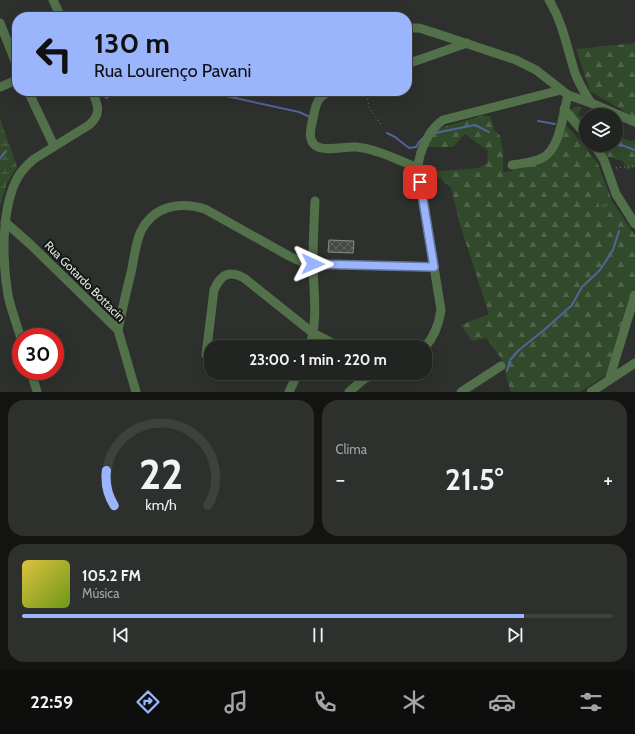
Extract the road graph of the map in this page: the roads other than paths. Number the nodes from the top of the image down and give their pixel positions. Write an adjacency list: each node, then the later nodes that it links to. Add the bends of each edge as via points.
1 (53, 0): 3 (street)
2 (549, 0): 15 (street, via 562,28 575,73)
3 (58, 12)
4 (0, 23): 7 (street)
5 (412, 28): 6 (street)
6 (467, 43): 8 (street); 11 (street, via 527,64)
7 (12, 53)
8 (412, 62)
9 (12, 82): 10 (street)
10 (0, 88)
11 (565, 92): 15 (street); 16 (street); 22 (street, via 443,120 435,127 422,149)
12 (30, 96): 19 (street)
13 (94, 96): 19 (street, via 98,106 94,121)
14 (321, 96): 22 (street, via 315,106 311,137 316,146 322,149 363,148)
15 (591, 103): 17 (street)
16 (564, 110): 18 (street); 21 (street, via 558,137 549,153 544,158)
17 (635, 122)
18 (579, 128)
19 (54, 146): 24 (street, via 26,165 18,175 9,197)
20 (599, 152): 25 (street, via 616,194)
21 (512, 165)
22 (418, 168): 27 (street)
23 (315, 201): 26 (street)
24 (5, 222): 29 (street); 31 (street, Rua Gotardo Bottacin)
25 (635, 224)
26 (313, 264): 27 (street); 31 (street, via 289,256 204,209 192,205 177,205 163,209 151,218 141,231); 32 (street)
27 (434, 267): 36 (street, via 441,310)
28 (635, 295): 42 (street)
29 (4, 296): 30 (street)
30 (17, 328)
31 (118, 330): 44 (street, Rua Gotardo Bottacin)
32 (313, 333): 33 (street, via 244,278 229,273 222,277 214,290); 34 (street); 35 (street)
33 (208, 340)
34 (310, 340)
35 (326, 340)
36 (430, 340)
37 (635, 363): 42 (street)
38 (500, 366): 47 (street)
39 (34, 380): 43 (street)
40 (295, 380): 45 (street)
41 (363, 380): 46 (street)
42 (609, 380): 48 (street)
43 (37, 392)
44 (136, 392)
45 (289, 392)
46 (349, 392)
47 (461, 392)
48 (591, 392)

